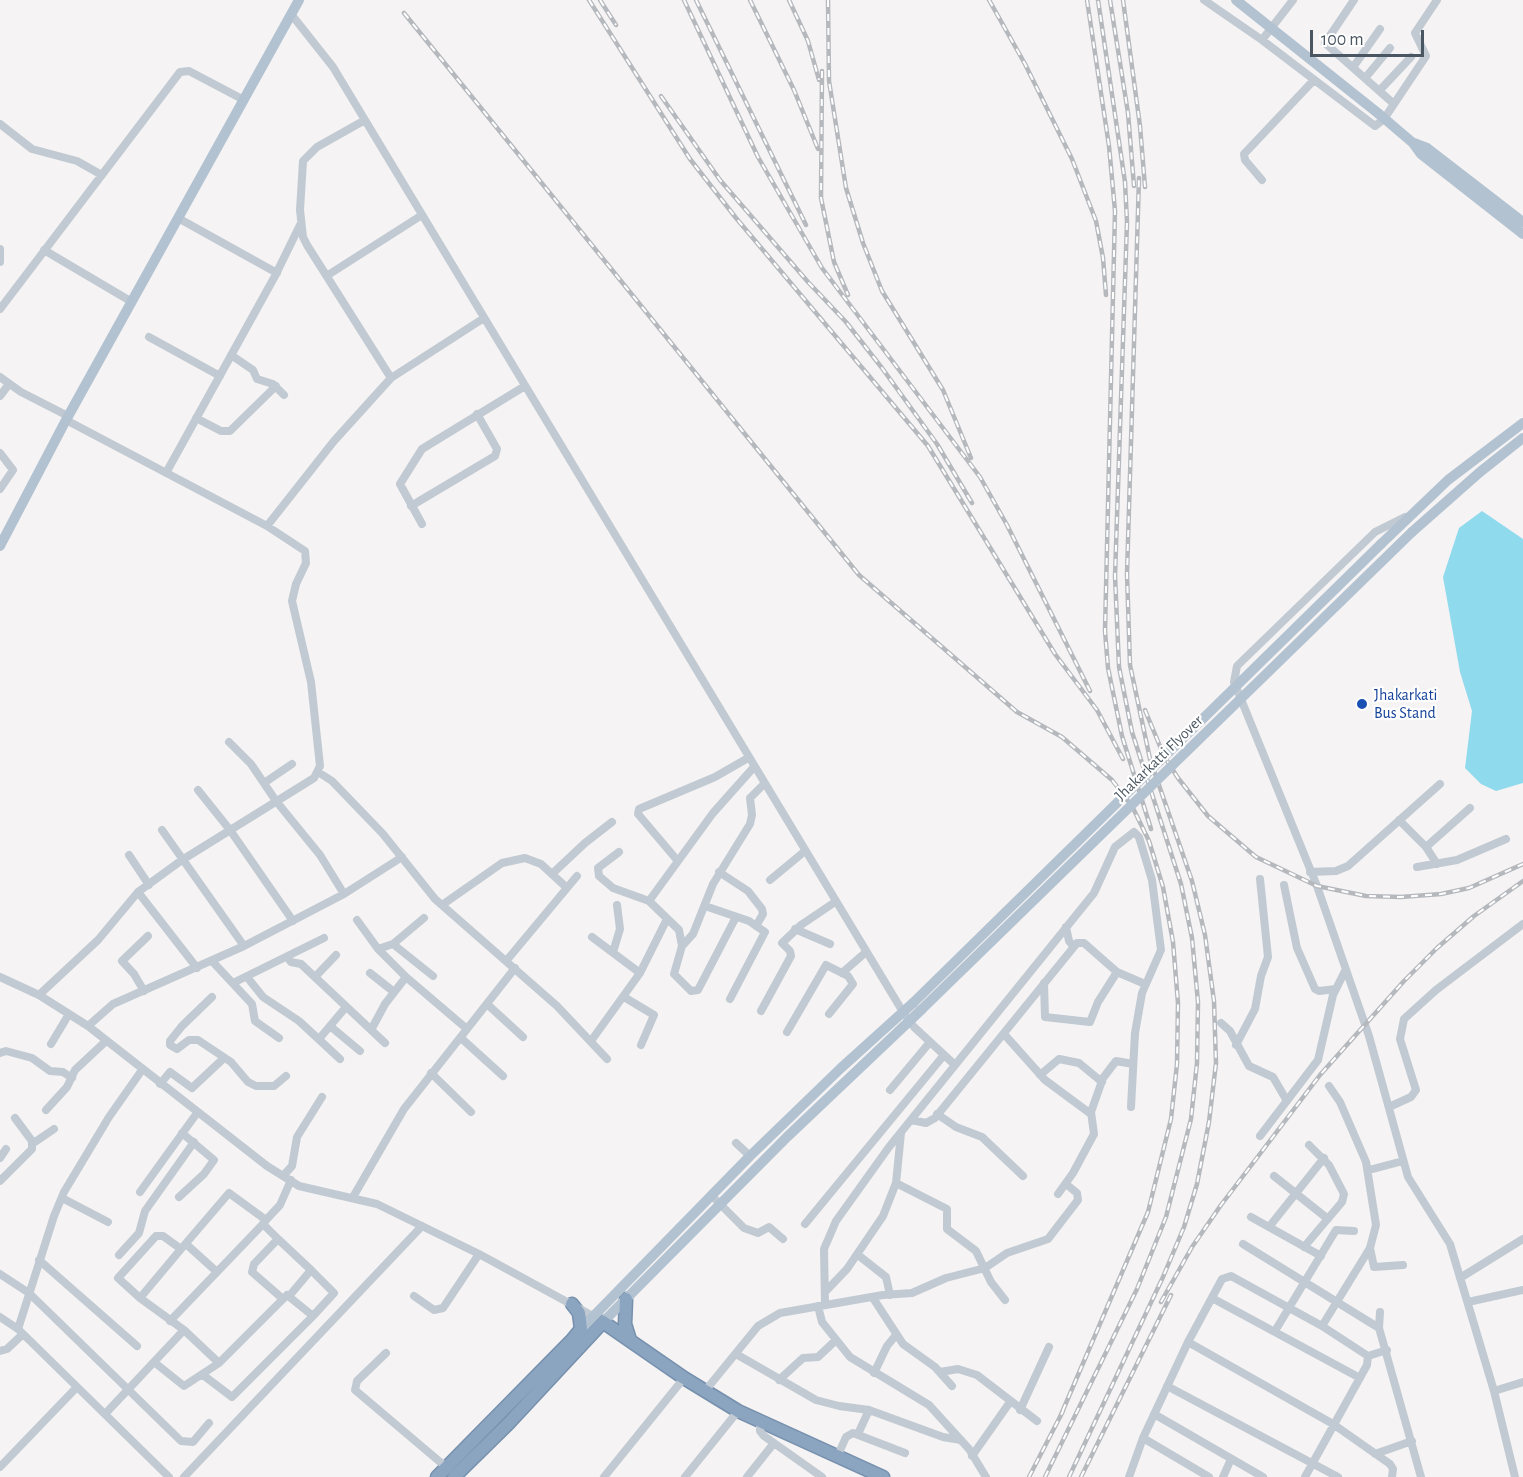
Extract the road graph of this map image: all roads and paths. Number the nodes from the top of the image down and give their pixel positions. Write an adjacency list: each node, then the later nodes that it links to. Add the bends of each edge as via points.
1 (298, 0): 7 (main road)
2 (1204, 0): 9 (street)
3 (1236, 0): 18 (main road, bridge)
4 (1354, 0): 12 (street, via 1325,43)
5 (1437, 0): 17 (street, via 1415,33 1426,56)
6 (1290, 1): 9 (street)
7 (291, 14): 16 (main road); 19 (street, via 333,68)
8 (1380, 29): 12 (street)
9 (1262, 40): 14 (street)
10 (1390, 48): 13 (street)
11 (1411, 57): 15 (street)
12 (1354, 66): 13 (street)
13 (1366, 77): 15 (street)
14 (1313, 81): 18 (street, via 1370,124 1378,125); 23 (street, via 1244,154)
15 (1380, 90): 17 (street)
16 (244, 100): 22 (street, via 189,71 180,72); 25 (main road)
17 (1394, 104): 18 (street)
18 (1381, 116): 21 (main road)
19 (364, 120): 24 (street); 27 (street, via 308,153 301,171)
20 (0, 125): 22 (street, via 32,149 77,161)
21 (1413, 143): 26 (main road, via 1427,148); 28 (main road, via 1421,154)
22 (100, 174): 30 (street)
23 (1262, 180)
24 (422, 215): 33 (street); 36 (street)
25 (178, 218): 32 (street); 34 (main road)
26 (1523, 222)
27 (301, 224): 32 (street); 33 (street, via 303,237)
28 (1523, 234)
29 (0, 249): 31 (street)
30 (44, 250): 34 (street); 35 (street)
31 (0, 262)
32 (277, 273): 38 (street)
33 (328, 275): 41 (street)
34 (132, 302): 48 (main road)
35 (0, 309)
36 (484, 318): 41 (street); 44 (street)
37 (149, 337): 39 (street)
38 (231, 355): 39 (street); 43 (street, via 253,370 259,381)
39 (220, 376): 49 (street)
40 (0, 377): 42 (street)
41 (392, 378): 58 (street, via 334,441)
42 (9, 384): 46 (street); 48 (street)
43 (276, 386): 45 (street); 49 (street, via 230,431 221,431)
44 (525, 386): 47 (street); 61 (street)
45 (284, 395)
46 (0, 396)
47 (477, 414): 55 (street, via 422,449 400,484); 55 (street, via 497,449 495,456)
48 (67, 418): 53 (street); 59 (main road)
49 (196, 418): 53 (street)
50 (1523, 423): 56 (main road, Jhakarkatti Flyover)
51 (1523, 438): 148 (main road, Jhakarkatti Flyover, bridge, via 1429,515)
52 (0, 453): 54 (street, via 13,470)
53 (166, 472): 58 (street)
54 (0, 489)
55 (411, 506): 57 (street)
56 (1408, 516): 86 (street, via 1375,532 1233,674); 148 (main road, Jhakarkatti Flyover, bridge)
57 (422, 524)
58 (267, 526): 64 (street, via 301,547 307,556 292,601 311,682)
59 (0, 546)
60 (229, 742): 65 (street)
61 (748, 758): 63 (street); 82 (street, via 715,777 639,809 638,814)
62 (291, 764): 65 (street)
63 (754, 767): 66 (street); 82 (street)
64 (318, 772): 69 (street); 80 (street, via 332,781)
65 (264, 783): 69 (street)
66 (764, 784): 78 (street); 85 (street, via 750,798 750,824)
67 (1440, 784): 71 (street)
68 (198, 790): 74 (street)
69 (276, 801): 74 (street); 95 (street, via 320,855)
70 (1470, 808): 76 (street)
71 (1399, 820): 76 (street); 86 (street, via 1348,866 1336,871)
72 (612, 822): 87 (street)
73 (162, 830): 81 (street)
74 (230, 830): 81 (street); 105 (street)
75 (1506, 839): 83 (street, via 1457,860)
76 (1426, 847): 83 (street)
77 (619, 852): 96 (street, via 598,868 599,876 613,888)
78 (805, 852): 90 (street); 97 (street)
79 (129, 855): 91 (street)
80 (402, 857): 95 (street); 98 (street)
81 (182, 860): 91 (street); 115 (street)
82 (677, 860): 96 (street)
83 (1437, 864): 84 (street)
84 (1417, 867)
85 (719, 872): 100 (street); 107 (street, via 754,897 763,914)
86 (1310, 872): 127 (street)
87 (552, 874): 93 (street); 98 (street, via 531,859 509,860)
88 (577, 876): 93 (street)
89 (1260, 879): 171 (street, via 1268,957 1257,1002)
90 (770, 880)
91 (149, 885): 94 (street)
92 (1284, 885): 140 (street, via 1297,948 1315,989)
93 (566, 887): 123 (street)
94 (138, 892): 125 (street); 143 (street, via 98,940)
95 (344, 894): 105 (street)
96 (649, 902): 103 (street)
97 (835, 902): 109 (street); 120 (street)
98 (442, 905): 123 (street)
99 (617, 905): 119 (street, via 620,929)
100 (705, 906): 101 (street); 116 (street, via 693,934)
101 (736, 917): 107 (street); 116 (street, via 696,991 691,991 674,974)
102 (424, 918): 113 (street)
103 (667, 919): 116 (street, via 677,926); 130 (street)
104 (357, 920): 118 (street)
105 (293, 921): 115 (street)
106 (1523, 924): 193 (street, via 1404,1019 1400,1039 1416,1090)
107 (756, 926): 146 (street, via 765,932)
108 (1066, 927): 117 (street); 139 (street, via 1094,893 1115,847 1131,833 1137,834 1152,880 1161,950); 179 (street)
109 (795, 929): 114 (street); 150 (street, via 782,943 790,956)
110 (148, 936): 141 (street, via 122,962)
111 (592, 937): 119 (street)
112 (324, 938): 122 (street)
113 (393, 944): 118 (street); 132 (street)
114 (830, 944)
115 (244, 946): 124 (street)
116 (682, 946)
117 (1073, 946): 128 (street, via 1084,943); 138 (street)
118 (378, 949): 136 (street)
119 (613, 952): 130 (street)
120 (866, 952): 131 (street); 153 (street)
121 (336, 955): 135 (street)
122 (287, 957): 134 (street); 135 (street)
123 (507, 960): 126 (street)
124 (212, 961): 125 (street); 137 (street)
125 (197, 968): 141 (street)
126 (515, 968): 147 (street); 166 (street)
127 (1345, 971): 140 (street); 193 (street)
128 (1117, 972): 138 (street, via 1090,1022 1045,1017); 139 (street)
129 (370, 973): 142 (street)
130 (640, 973): 145 (street)
131 (842, 973): 152 (street, via 853,984); 159 (street, via 826,965)
132 (433, 976)
133 (0, 977): 143 (street)
134 (247, 977): 137 (street); 164 (street, via 263,997)
135 (315, 977): 149 (street)
136 (406, 977): 142 (street); 157 (street)
137 (233, 983): 162 (street, via 252,1004 255,1021)
138 (1044, 983): 160 (street)
139 (1145, 984): 178 (street)
140 (1336, 988): 191 (street, via 1318,1060)
141 (144, 991): 155 (street, via 105,1010)
142 (394, 992): 158 (street)
143 (39, 994): 151 (street)
144 (212, 997): 175 (street, via 170,1043 177,1049 189,1040 198,1040)
145 (624, 997): 166 (street); 170 (street, via 654,1015)
146 (730, 999)
147 (487, 1004): 157 (street); 161 (street)
148 (917, 1006): 153 (main road, Jhakarkatti Flyover)
149 (346, 1007): 156 (street); 158 (street)
150 (761, 1011)
151 (69, 1014): 155 (street); 169 (street)
152 (829, 1014)
153 (906, 1017): 167 (street); 210 (main road, via 840,1068); 228 (main road)
154 (1221, 1023): 171 (street)
155 (88, 1026): 165 (street)
156 (330, 1026): 164 (street); 172 (street)
157 (467, 1029): 163 (street)
158 (371, 1030): 168 (street)
159 (787, 1032)
160 (1004, 1034): 182 (street); 197 (street)
161 (523, 1037)
162 (279, 1038)
163 (461, 1038): 181 (street); 184 (street)
164 (319, 1039): 176 (street)
165 (106, 1041): 180 (street); 185 (street, via 75,1070)
166 (591, 1041): 177 (street)
167 (930, 1041): 174 (street); 189 (street)
168 (385, 1043)
169 (51, 1044)
170 (642, 1045)
171 (1236, 1045): 191 (street, via 1253,1070 1273,1077)
172 (360, 1051)
173 (0, 1053): 185 (street, via 6,1050 37,1060 50,1071)
174 (944, 1055): 179 (street); 233 (street)
175 (224, 1058): 183 (street, via 256,1086 274,1086); 187 (street, via 192,1088 170,1072)
176 (340, 1059)
177 (607, 1059)
178 (1133, 1064): 186 (street, via 1114,1062); 192 (street)
179 (955, 1065): 200 (street)
180 (142, 1070): 187 (street); 227 (street, via 109,1117)
181 (431, 1073): 195 (street); 226 (street, via 396,1122)
182 (1040, 1075): 186 (street, via 1059,1059 1079,1063); 198 (street)
183 (286, 1076)
184 (503, 1076)
185 (72, 1078): 194 (street)
186 (1102, 1082): 198 (street)
187 (160, 1084): 196 (street)
188 (1329, 1086): 214 (street, via 1340,1102)
189 (890, 1090)
190 (322, 1097): 217 (street, via 297,1137)
191 (1287, 1101): 204 (street)
192 (1131, 1107)
193 (1389, 1107): 213 (street)
194 (46, 1110)
195 (471, 1112)
196 (197, 1113): 202 (street); 217 (street)
197 (937, 1114): 200 (street, via 926,1123); 215 (street, via 982,1137)
198 (1091, 1114): 220 (street, via 1094,1134)
199 (15, 1118): 207 (street)
200 (911, 1120): 203 (street)
201 (54, 1129): 207 (street)
202 (182, 1133): 205 (street); 221 (street)
203 (901, 1133): 219 (street); 257 (street, via 836,1221 823,1259)
204 (1260, 1136)
205 (194, 1142): 225 (street, via 214,1162); 245 (street, via 145,1211 139,1233)
206 (736, 1143): 210 (street)
207 (32, 1144): 218 (street, via 29,1153)
208 (1309, 1145): 212 (street)
209 (6, 1149): 211 (street)
210 (750, 1156): 224 (main road)
211 (0, 1158)
212 (1324, 1158): 222 (street); 230 (street, via 1344,1194)
213 (1403, 1161): 214 (street); 254 (street, via 1412,1187 1444,1233)
214 (1368, 1170): 243 (street, via 1376,1225)
215 (1023, 1176)
216 (1274, 1176): 222 (street)
217 (287, 1178): 226 (street, via 318,1191); 232 (street, via 280,1205)
218 (0, 1181)
219 (896, 1183): 246 (street, via 883,1216); 250 (street, via 948,1209 947,1229 976,1251)
220 (1066, 1184): 223 (street); 250 (street, via 1077,1193 1078,1200 1048,1239 1007,1253)
221 (140, 1192)
222 (1296, 1193): 230 (street); 235 (street)
223 (1058, 1194)
224 (711, 1195): 228 (street); 274 (main road)
225 (179, 1197)
226 (353, 1197): 234 (street)
227 (62, 1198): 231 (street); 248 (street)
228 (720, 1205): 238 (street, via 744,1228 758,1233 769,1227); 265 (main road)
229 (1251, 1216): 235 (street)
230 (1328, 1219): 242 (street)
231 (108, 1222)
232 (264, 1222): 237 (street); 241 (street, via 229,1193); 252 (street)
233 (805, 1224)
234 (422, 1226): 244 (street); 335 (street)
235 (1269, 1227): 242 (street)
236 (1354, 1232): 247 (street, via 1336,1230)
237 (278, 1239): 251 (street); 261 (street, via 254,1264 252,1272)
238 (783, 1239)
239 (1523, 1240): 254 (street)
240 (1243, 1244): 255 (street)
241 (184, 1246): 252 (street); 262 (street); 262 (street, via 156,1236 118,1278)
242 (1304, 1247): 247 (street)
243 (1370, 1248): 249 (street, via 1374,1267); 267 (street)
244 (479, 1254): 260 (street, via 443,1308 434,1310); 269 (street)
245 (119, 1255)
246 (858, 1255): 257 (street); 259 (street, via 886,1277)
247 (1321, 1256): 255 (street)
248 (39, 1260): 258 (street); 288 (street)
249 (1403, 1265)
250 (985, 1268): 259 (street, via 946,1278 912,1293); 266 (street)
251 (311, 1270): 261 (street); 273 (street, via 334,1293)
252 (217, 1272): 276 (street)
253 (0, 1274): 258 (street)
254 (1460, 1278): 268 (street)
255 (1305, 1282): 267 (street); 271 (street)
256 (1523, 1290): 268 (street)
257 (825, 1292): 270 (street)
258 (29, 1293): 282 (street); 307 (street)
259 (890, 1295): 263 (street)
260 (414, 1296)
261 (286, 1297): 273 (street); 296 (street)
262 (140, 1298): 276 (street)
263 (873, 1298): 270 (street); 284 (street)
264 (1212, 1298): 271 (street, via 1222,1279 1231,1276); 283 (street); 287 (street)
265 (626, 1299): 277 (main road); 285 (highway, via 625,1324)
266 (1005, 1300)
267 (1336, 1301): 278 (street); 279 (street)
268 (1467, 1302): 308 (street)
269 (572, 1304): 274 (street); 280 (highway, via 579,1313)
270 (822, 1305): 286 (street, via 822,1322); 293 (street, via 769,1318)
271 (1290, 1308): 278 (street); 283 (street)
272 (1380, 1312): 279 (street)
273 (313, 1316): 299 (street, via 232,1397)
274 (591, 1316): 280 (main road)
275 (0, 1317): 282 (street)
276 (170, 1321): 281 (street)
277 (603, 1322): 285 (highway); 323 (highway)
278 (1322, 1326): 294 (street)
279 (1379, 1328): 290 (street)
280 (581, 1329): 323 (highway)
281 (184, 1330): 295 (street); 296 (street)
282 (21, 1331): 291 (street, via 7,1349); 306 (street)
283 (1275, 1332): 301 (street)
284 (896, 1335): 297 (street); 298 (street)
285 (630, 1340): 300 (highway)
286 (836, 1340): 298 (street, via 850,1358); 302 (street, via 818,1357 803,1358)
287 (1188, 1342): 305 (street); 319 (street)
288 (137, 1346)
289 (1049, 1347): 312 (street)
290 (1387, 1350): 294 (street); 324 (street)
291 (0, 1351)
292 (386, 1353): 333 (street, via 357,1381 355,1390)
293 (736, 1354): 302 (street); 309 (street)
294 (1368, 1356): 301 (street)
295 (154, 1362): 299 (street, via 182,1386); 307 (street)
296 (219, 1363): 299 (street)
297 (939, 1372): 304 (street); 310 (street, via 958,1369 977,1375)
298 (874, 1373): 322 (street, via 929,1405)
299 (203, 1375)
300 (684, 1378): 309 (highway); 337 (street)
301 (1360, 1378): 319 (street)
302 (779, 1380): 311 (street, via 816,1400)
303 (1523, 1382): 308 (street)
304 (952, 1386)
305 (1167, 1386): 315 (street); 331 (street)
306 (77, 1387): 314 (street); 332 (street)
307 (129, 1388): 314 (street); 318 (street, via 185,1443 193,1442)
308 (1494, 1390): 351 (street)
309 (705, 1391): 313 (highway)
310 (1010, 1402): 312 (street); 329 (street)
311 (869, 1410): 320 (street); 322 (street)
312 (1020, 1410): 317 (street)
313 (738, 1411): 316 (highway); 338 (street)
314 (105, 1414): 334 (street)
315 (1154, 1414): 321 (street); 330 (street)
316 (760, 1421): 325 (street, via 760,1431); 328 (highway)
317 (1037, 1421)
318 (209, 1424)
319 (1333, 1424): 327 (street); 331 (street)
320 (858, 1434): 326 (street); 328 (street, via 846,1437)
321 (1143, 1438): 343 (street); 344 (street)
322 (962, 1440): 329 (street)
323 (481, 1441): 333 (highway)
324 (1412, 1441): 327 (street); 350 (street)
325 (774, 1443): 339 (street); 340 (street)
326 (905, 1453)
327 (1375, 1454): 349 (street, via 1390,1464)
328 (838, 1455): 341 (highway)
329 (972, 1456): 342 (street)
330 (1231, 1459): 345 (street); 346 (street)
331 (1312, 1463): 347 (street); 348 (street)
332 (0, 1467)
333 (450, 1472): 336 (highway)
334 (169, 1477)
335 (184, 1477)
336 (437, 1477)
337 (604, 1477)
338 (686, 1477)
339 (747, 1477)
340 (820, 1477)
341 (883, 1477)
342 (986, 1477)
343 (1129, 1477)
344 (1209, 1477)
345 (1223, 1477)
346 (1263, 1477)
347 (1305, 1477)
348 (1338, 1477)
349 (1392, 1477)
350 (1421, 1477)
351 (1515, 1477)

